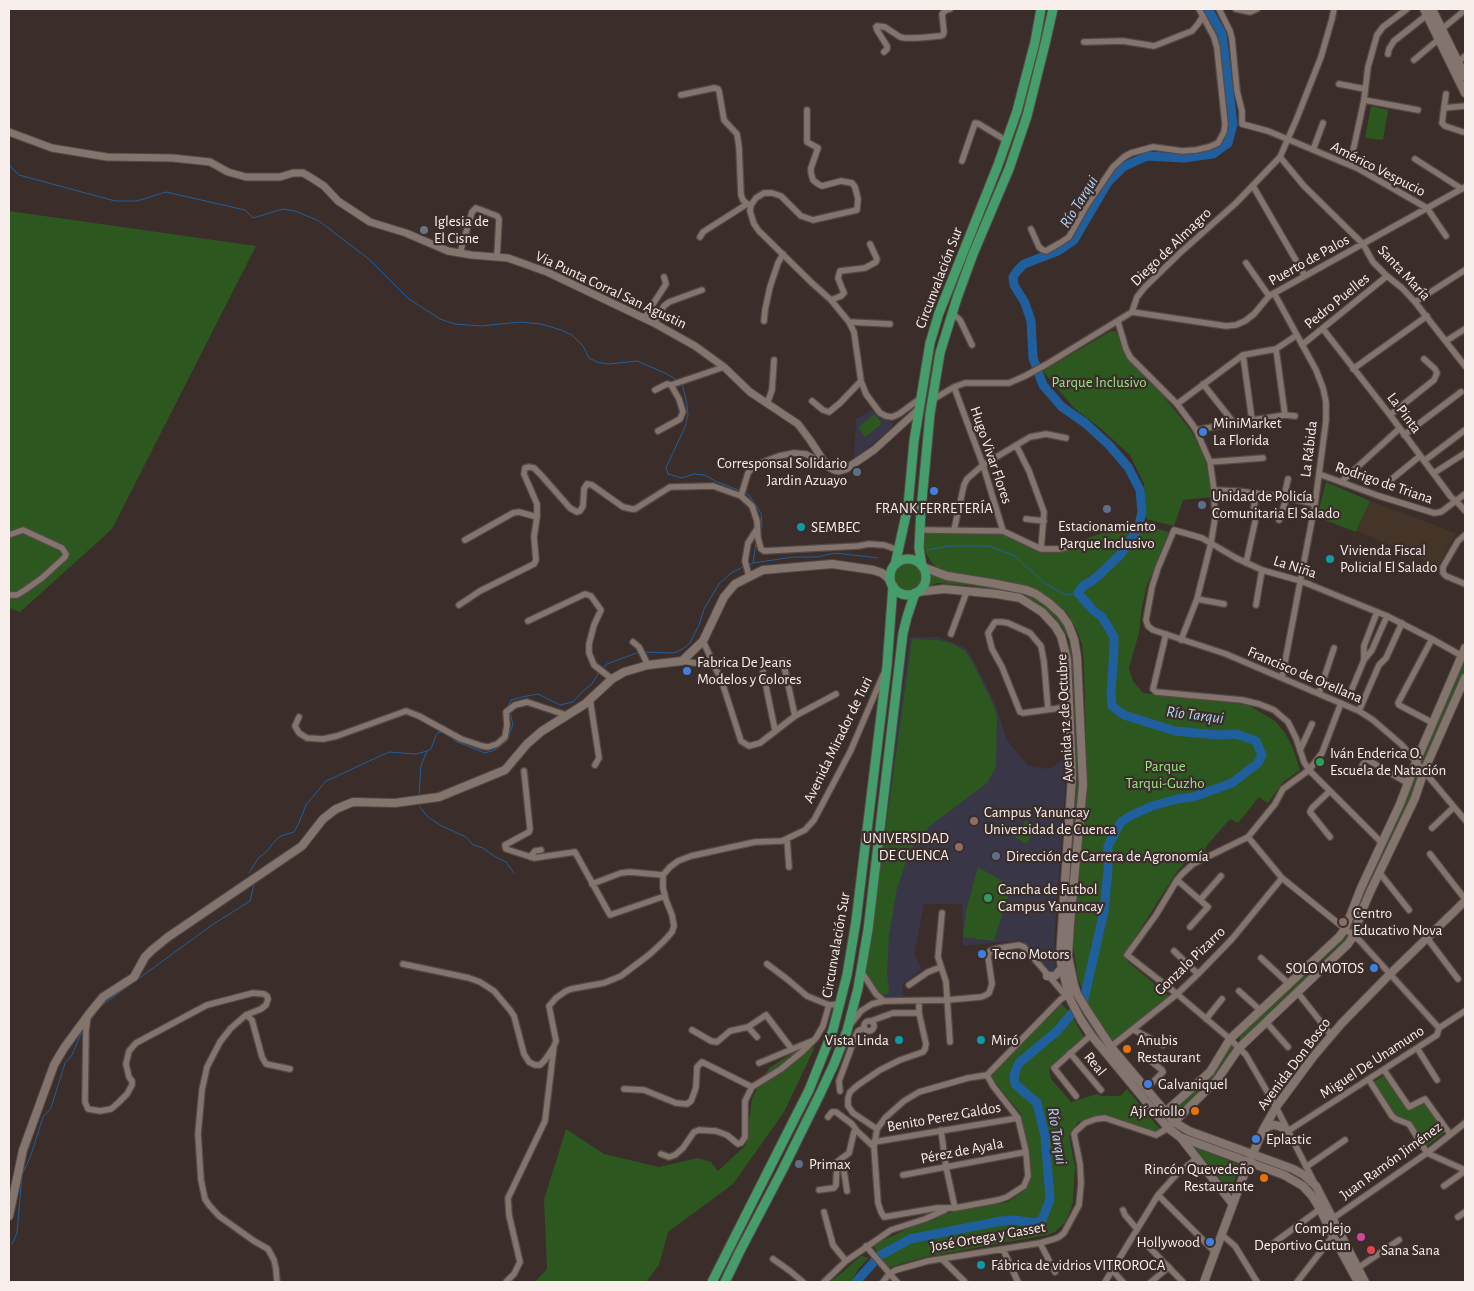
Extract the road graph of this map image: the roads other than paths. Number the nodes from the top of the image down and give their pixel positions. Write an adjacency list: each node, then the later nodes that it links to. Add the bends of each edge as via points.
1 (950, 9): 16 (street, via 942,14 944,32 940,36 905,38 877,26 887,46)
2 (1042, 9): 36 (highway, Circunvalación Sur, via 1017,111)
3 (1053, 9): 64 (highway, Circunvalación Sur, via 1027,116)
4 (1199, 9): 12 (street)
5 (1219, 9): 35 (street, Américo Vespucio, via 1232,39 1242,124)
6 (1236, 9): 7 (street, via 1250,12)
7 (1257, 9)
8 (1334, 9): 35 (street, Diego de Almagro, via 1321,57)
9 (1407, 9): 23 (street, via 1377,35)
10 (1465, 10): 13 (street)
11 (1428, 11): 13 (main road); 14 (main road); 17 (street, via 1394,41)
12 (1203, 16): 15 (street, via 1192,31 1154,46 1123,41); 46 (street, via 1217,48 1223,94 1224,132 1218,143 1196,150 1153,148 1124,156 1087,205 1069,237 1046,251 1039,248)
13 (1442, 29): 20 (main road)
14 (1439, 39): 19 (street); 24 (main road)
15 (1084, 42)
16 (884, 52)
17 (1388, 54)
18 (1465, 56): 20 (street)
19 (1414, 60)
20 (1458, 62): 21 (main road)
21 (1465, 76)
22 (1339, 84): 23 (street)
23 (1366, 89): 27 (street)
24 (1465, 93)
25 (1446, 94): 29 (street)
26 (681, 95): 44 (street, via 714,88 720,91 724,120 737,134 741,194)
27 (1364, 100): 31 (street); 41 (street)
28 (1465, 106): 29 (street)
29 (1444, 108): 34 (street, via 1442,123)
30 (807, 110): 44 (street, via 807,142 818,148 811,168 813,180 822,186 852,183 858,200 857,210 813,220 801,216 781,196 772,193 764,193)
31 (1418, 110)
32 (1323, 123): 37 (street)
33 (9, 132): 51 (street, Via Punta Corral San Agustin, via 52,148 107,157 210,162 246,177 302,173 370,222)
34 (1463, 132)
35 (1287, 140): 37 (street, Américo Vespucio); 38 (street, Diego de Almagro)
36 (1006, 141): 40 (street, via 975,124); 91 (highway, Circunvalación Sur, via 939,313 930,343)
37 (1313, 150): 41 (street, Américo Vespucio)
38 (1280, 157): 42 (street, Diego de Almagro); 50 (street, Santa María, via 1304,186)
39 (1415, 158): 43 (street)
40 (962, 162)
41 (1350, 165): 45 (street, Américo Vespucio)
42 (1253, 186): 56 (street); 63 (street, Diego de Almagro, via 1145,287)
43 (1464, 188): 45 (street, Puerto de Palos)
44 (749, 205): 48 (street, via 703,232); 52 (street, via 754,224)
45 (1427, 208): 47 (street, Américo Vespucio); 50 (street, Puerto de Palos)
46 (1031, 229)
47 (1446, 236)
48 (700, 237)
49 (870, 244): 61 (street, via 876,262 865,268 840,271 838,278 844,293)
50 (1363, 244): 56 (street, Puerto de Palos); 57 (street, Santa María, via 1373,262)
51 (460, 253): 53 (street, Via Punta Corral San Agustin); 53 (street, via 476,208 499,218)
52 (783, 254): 61 (street); 67 (street, via 770,287)
53 (497, 257): 66 (street, Via Punta Corral San Agustin, via 547,272)
54 (1246, 263): 60 (street, La Rábida)
55 (1465, 270): 62 (street)
56 (1305, 276): 60 (street, Puerto de Palos)
57 (1387, 276): 62 (street, Santa María); 72 (street, Pedro Puelles)
58 (664, 277): 66 (street, via 666,284)
59 (702, 290): 70 (street, via 669,302)
60 (1272, 295): 63 (street, Puerto de Palos, via 1254,314 1236,325); 74 (street, La Rábida)
61 (831, 300): 68 (street)
62 (1415, 302): 65 (street, Santa María)
63 (1132, 312): 69 (street, Diego de Almagro)
64 (952, 313): 76 (street, via 960,320); 92 (highway, Circunvalación Sur, via 940,353)
65 (1426, 316): 75 (street, Santa María); 84 (street)
66 (644, 318): 70 (street, Via Punta Corral San Agustin)
67 (764, 321)
68 (849, 322): 71 (street); 85 (street, via 854,332)
69 (1118, 322): 88 (street, Diego de Almagro, via 1009,383 965,383); 95 (street, via 1130,358)
70 (654, 323): 83 (street, Via Punta Corral San Agustin)
71 (890, 324)
72 (1323, 329): 77 (street, Pedro Puelles); 84 (street, La Pinta)
73 (1465, 329): 75 (street)
74 (1297, 335): 77 (street, La Rábida); 78 (street)
75 (1446, 342): 82 (street, Santa María)
76 (972, 345)
77 (1302, 345): 118 (street, La Rábida, via 1323,388 1326,402)
78 (1276, 349): 79 (street); 97 (street)
79 (1242, 355): 86 (street); 100 (street)
80 (1424, 359): 98 (street, via 1437,373 1434,380)
81 (774, 360): 94 (street, via 772,390)
82 (1465, 366)
83 (724, 367): 87 (street); 94 (street, Via Punta Corral San Agustin)
84 (1353, 369): 98 (street, La Pinta)
85 (861, 381): 91 (street, via 873,405 886,416 900,414); 93 (street, via 829,412)
86 (1203, 384): 95 (street); 101 (street)
87 (671, 385): 89 (street); 106 (street, via 682,406 682,416)
88 (954, 387): 92 (street, Diego de Almagro); 115 (street, Hugo Vivar Flores)
89 (655, 390)
90 (1461, 392): 107 (street)
91 (921, 397): 96 (highway, Circunvalación Sur)
92 (932, 400): 137 (highway, Circunvalación Sur)
93 (812, 401)
94 (767, 404): 116 (street, Via Punta Corral San Agustin, via 798,424)
95 (1177, 404): 104 (street)
96 (919, 409): 102 (street); 109 (highway, Circunvalación Sur)
97 (1285, 415): 99 (street); 100 (street)
98 (1390, 415): 103 (street, La Pinta)
99 (1295, 416)
100 (1252, 420): 101 (street)
101 (1234, 422): 104 (street)
102 (898, 428): 109 (street, via 912,429); 116 (street, via 846,469 839,471)
103 (1399, 429): 107 (street, La Pinta); 120 (street)
104 (1196, 430): 114 (street)
105 (1465, 430): 113 (street)
106 (658, 431)
107 (1404, 435): 113 (street, La Pinta)
108 (1066, 438): 110 (street, via 1046,434 1030,437)
109 (914, 441): 145 (highway, Circunvalación Sur, via 908,506)
110 (1016, 445): 115 (street); 134 (street, via 1041,503)
111 (1465, 453): 117 (street)
112 (1263, 458): 114 (street)
113 (1422, 458): 117 (street, La Pinta); 121 (street)
114 (1210, 462): 122 (street)
115 (983, 465): 138 (street, via 964,485); 139 (street, Hugo Vivar Flores)
116 (827, 466): 125 (street, via 806,454 779,456 754,466 748,473)
117 (1434, 473): 127 (street, La Pinta)
118 (1319, 474): 120 (street, Rodrigo de Triana); 128 (street, La Rábida)
119 (1288, 479): 126 (street)
120 (1341, 482): 127 (street, Rodrigo de Triana, via 1434,513 1441,512)
121 (1387, 483)
122 (1214, 490): 123 (street); 143 (street, via 1215,518)
123 (1256, 493): 126 (street); 130 (street)
124 (1465, 494): 127 (street, Rodrigo de Triana)
125 (741, 495): 131 (street, via 713,486 670,487 632,509 588,484 584,489 583,506 577,512 534,468 529,467 524,474 538,504); 136 (street, via 752,506)
126 (1285, 497): 128 (street); 133 (street)
127 (1455, 501): 129 (street, La Pinta)
128 (1315, 504): 153 (street, La Rábida)
129 (1465, 511)
130 (1253, 514)
131 (536, 517): 142 (street, via 513,513); 161 (street, via 534,564)
132 (1026, 519): 134 (street)
133 (1279, 520)
134 (1044, 521): 146 (street)
135 (1255, 522): 147 (street)
136 (757, 530): 145 (street, via 764,551 869,544); 152 (street, via 748,543 745,560)
137 (920, 530): 138 (street); 149 (highway, Circunvalación Sur)
138 (954, 530): 139 (street)
139 (1003, 531): 146 (street)
140 (9, 535): 158 (street, via 23,530 62,548 66,554 42,578 17,595)
141 (1465, 535): 154 (street, via 1458,540 1443,567 1446,576)
142 (465, 540)
143 (1211, 542): 147 (street, La Niña); 159 (street); 165 (street, La Niña, via 1174,530 1152,587)
144 (1073, 546): 146 (street)
145 (898, 550): 148 (highway, Circunvalación Sur)
146 (1041, 550)
147 (1246, 563): 151 (street, La Niña)
148 (895, 565): 149 (highway, via 909,559); 150 (main road); 155 (highway, Circunvalación Sur, via 890,575)
149 (923, 567): 157 (highway, Circunvalación Sur, via 925,582); 250 (main road, Avenida 12 de Octubre, via 946,576 1036,594 1061,614 1074,639 1083,785 1068,956)
150 (873, 570): 152 (main road, via 818,564); 155 (main road, via 882,573)
151 (1262, 570): 153 (street, La Niña); 162 (street)
152 (749, 574): 172 (main road, via 724,597)
153 (1301, 581): 163 (street, La Niña); 184 (street, La Rábida)
154 (1465, 584)
155 (893, 586): 157 (highway, via 902,594); 182 (highway, Circunvalación Sur)
156 (967, 591): 157 (main road, Avenida 12 de Octubre, via 944,589); 168 (street); 192 (main road, Avenida 12 de Octubre, via 1020,598 1049,618 1061,636 1067,659)
157 (916, 593): 242 (highway, Circunvalación Sur, via 906,617)
158 (9, 595)
159 (1197, 600): 160 (street); 171 (street)
160 (1224, 604)
161 (459, 605)
162 (1256, 605)
163 (1378, 612): 164 (street, La Niña); 177 (street, via 1364,646)
164 (1387, 616): 167 (street, La Niña); 177 (street)
165 (1146, 620): 169 (street, Francisco de Orellana, via 1153,630)
166 (528, 621): 186 (street, via 585,594 591,596 601,610 594,625 589,653 594,665)
167 (1402, 623): 170 (street, La Niña); 194 (street)
168 (951, 634)
169 (1166, 634): 171 (street, Francisco de Orellana); 201 (street, via 1153,689 1156,692 1242,700 1268,706 1288,722)
170 (1432, 639): 176 (street, La Niña); 198 (street, via 1398,703)
171 (1181, 640): 184 (street, Francisco de Orellana, via 1226,654)
172 (703, 641): 178 (main road); 181 (street)
173 (633, 642): 180 (street, via 639,646)
174 (1334, 648): 188 (street)
175 (1465, 648): 176 (main road)
176 (1462, 656): 198 (main road)
177 (1364, 660): 187 (street)
178 (682, 661): 180 (main road); 181 (street)
179 (783, 661): 196 (street)
180 (648, 665): 186 (main road)
181 (715, 666): 200 (street, via 741,741 754,745)
182 (887, 666): 215 (street, Avenida Mirador de Turi, via 860,730 814,820 805,830); 258 (highway, Circunvalación Sur, via 856,921)
183 (763, 672): 200 (street)
184 (1282, 678): 188 (street, Francisco de Orellana)
185 (1465, 678): 207 (main road)
186 (612, 679): 190 (main road)
187 (1352, 689)
188 (1319, 693): 191 (street, Francisco de Orellana)
189 (836, 694): 196 (street)
190 (590, 699): 195 (main road); 203 (street, via 599,758)
191 (1341, 703): 194 (street, Francisco de Orellana); 205 (street, via 1322,753)
192 (1069, 707): 193 (street); 241 (main road, Avenida 12 de Octubre, via 1072,776)
193 (1048, 709): 193 (street, via 1041,646 1030,633 1008,623 995,622 988,633 992,649 1019,711)
194 (1359, 710): 202 (street, Francisco de Orellana, via 1389,733)
195 (566, 715): 197 (street, via 527,702 514,705 506,714 505,737 488,747 461,739 406,712 322,739 307,738 299,733 294,726); 263 (main road, via 527,744 505,770 489,777 439,797 353,802 336,809 302,846 152,950 134,977 103,997)
196 (795, 716): 200 (street)
197 (299, 717)
198 (1433, 723): 202 (main road)
199 (1312, 724): 201 (street)
200 (775, 730)
201 (1300, 750): 205 (street)
202 (1416, 762): 207 (street, Francisco de Orellana); 208 (main road)
203 (595, 764)
204 (1362, 766): 208 (street, via 1368,760)
205 (1309, 770): 209 (street); 214 (street, via 1283,790)
206 (524, 771): 219 (street, via 530,829 504,847)
207 (1424, 771): 210 (street, Francisco de Orellana); 221 (main road, via 1415,798)
208 (1409, 784): 216 (main road)
209 (1330, 791): 213 (street, via 1310,812); 216 (street)
210 (1454, 807): 211 (street, Francisco de Orellana); 212 (street)
211 (1465, 820)
212 (1432, 828)
213 (1330, 836)
214 (1248, 838): 224 (street); 225 (street, via 1193,864)
215 (788, 839): 220 (street); 222 (street, Avenida Mirador de Turi, via 755,842 691,856 678,861)
216 (1382, 843): 233 (main road)
217 (542, 850): 219 (street, via 535,851)
218 (1430, 854): 229 (street)
219 (530, 857): 226 (street, via 576,852)
220 (789, 867)
221 (1379, 872): 230 (street); 234 (main road)
222 (663, 875): 226 (street, via 621,873); 227 (street)
223 (1221, 876): 228 (street)
224 (1282, 878): 233 (street); 243 (street, Gonzalo Pizarro, via 1232,939)
225 (1177, 880): 228 (street); 252 (street, via 1127,956)
226 (592, 884): 227 (street, via 610,915)
227 (665, 896): 279 (street, via 674,926 658,947 621,976 604,983 572,988 549,1006 556,1041)
228 (1200, 900): 232 (street, via 1208,907)
229 (1465, 900): 235 (main road, Avenida Don Bosco)
230 (1409, 910)
231 (942, 913): 240 (street, via 938,957)
232 (1190, 926)
233 (1345, 929): 234 (street); 247 (main road)
234 (1354, 935): 244 (street); 251 (main road)
235 (1427, 938): 244 (main road, Avenida Don Bosco); 246 (street)
236 (1174, 951): 243 (street)
237 (1261, 958): 247 (street)
238 (403, 964): 279 (street, via 469,978 494,991 514,1016 529,1062 540,1065)
239 (767, 964): 259 (street, via 807,996)
240 (941, 967): 248 (street); 255 (street)
241 (1061, 969): 245 (main road, via 1055,976); 253 (main road, Avenida 12 de Octubre)
242 (861, 970): 256 (street); 271 (highway, Circunvalación Sur)
243 (1198, 974): 252 (street, Gonzalo Pizarro)
244 (1390, 974): 268 (street); 273 (main road, Avenida Don Bosco)
245 (1047, 976): 253 (street); 255 (street, via 1019,943 990,951 992,984 989,993 981,997)
246 (1458, 979)
247 (1289, 984): 260 (main road)
248 (909, 985)
249 (1239, 991): 260 (street)
250 (1077, 993): 253 (street); 284 (main road, Avenida 12 de Octubre)
251 (1298, 993): 266 (main road); 273 (street)
252 (1177, 994): 265 (street); 270 (street, Gonzalo Pizarro)
253 (1067, 996): 272 (main road, Avenida 12 de Octubre); 290 (street, via 1060,999)
254 (1222, 999): 265 (street)
255 (947, 1000): 257 (street); 277 (street)
256 (884, 1001): 257 (street); 271 (street, via 861,1011)
257 (918, 1001): 262 (street)
258 (840, 1004): 259 (street); 360 (highway, Circunvalación Sur, via 809,1090)
259 (829, 1006): 276 (street, via 823,1026)
260 (1260, 1010): 275 (main road)
261 (1465, 1012): 268 (street, Miguel De Unamuno)
262 (920, 1013): 297 (street, via 892,1013 865,1022 864,1028 856,1035 838,1082); 306 (street, via 926,1044 923,1052 880,1070 850,1092 848,1106 853,1113)
263 (89, 1014): 264 (street, via 85,1102 88,1109 100,1111 118,1103 132,1085 126,1064 129,1051 136,1043 206,1005 252,993 267,996 266,1005); 337 (main road, via 54,1065 23,1150)
264 (246, 1015): 288 (street, via 252,1020 266,1064); 358 (street, via 220,1042 204,1076 198,1134 201,1180 205,1199 219,1216 268,1249)
265 (1206, 1019): 275 (street)
266 (1266, 1022): 280 (street); 282 (main road)
267 (748, 1027): 269 (street, via 730,1032 717,1042); 274 (street); 281 (street, via 766,1015)
268 (1439, 1028): 283 (street, Miguel De Unamuno, via 1437,1035)
269 (692, 1030)
270 (1134, 1030): 278 (street); 284 (street, Gonzalo Pizarro)
271 (847, 1031): 361 (highway, Circunvalación Sur, via 824,1087)
272 (1091, 1035): 284 (main road, Avenida 12 de Octubre); 285 (street)
273 (1331, 1035): 299 (main road, Avenida Don Bosco)
274 (757, 1038)
275 (1230, 1039): 282 (street); 300 (main road, via 1210,1072)
276 (814, 1040): 281 (street); 293 (street, via 781,1069)
277 (950, 1042)
278 (1163, 1045)
279 (554, 1046): 359 (street, via 545,1121 508,1198 520,1262)
280 (1288, 1047)
281 (791, 1048): 287 (street)
282 (1239, 1048): 299 (street); 303 (main road, via 1217,1080)
283 (1417, 1048): 289 (street, Miguel De Unamuno); 292 (street)
284 (1108, 1049): 295 (main road, Avenida 12 de Octubre); 300 (main road, Avenida 12 de Octubre)
285 (1070, 1053): 296 (street, Real); 298 (street, via 1054,1068)
286 (1147, 1058): 295 (street, via 1163,1072)
287 (759, 1063)
288 (290, 1068)
289 (1384, 1070): 291 (street, Miguel De Unamuno); 311 (street, via 1409,1107 1425,1099)
290 (986, 1075): 302 (street); 306 (street, via 912,1096 897,1106)
291 (1369, 1080): 310 (street, Miguel De Unamuno); 316 (street, via 1392,1116 1409,1124)
292 (1437, 1080)
293 (752, 1087): 294 (street, via 702,1062 696,1067 696,1086 687,1104 644,1090); 317 (street, via 745,1101 745,1137 742,1143 738,1144 716,1131 699,1130 675,1155)
294 (624, 1088)
295 (1146, 1089): 300 (main road, Avenida 12 de Octubre)
296 (1101, 1090)
297 (840, 1091)
298 (1076, 1096)
299 (1276, 1107): 308 (main road, Avenida Don Bosco); 310 (street)
300 (1162, 1115): 303 (main road, Avenida 12 de Octubre); 305 (main road, Avenida 12 de Octubre)
301 (828, 1117): 309 (street, via 836,1112)
302 (1018, 1118): 307 (street, Benito Perez Galdos); 315 (street)
303 (1174, 1122): 305 (main road); 318 (main road, Avenida 12 de Octubre, via 1189,1131)
304 (1465, 1123): 311 (street, Juan Ramón Jiménez)
305 (1168, 1128): 312 (main road, Avenida 12 de Octubre); 344 (street, José Ortega y Gasset, via 1154,1135 1103,1118 1085,1123 1076,1131 1080,1205 1064,1233)
306 (878, 1129): 314 (street)
307 (941, 1130): 314 (street, Benito Perez Galdos); 322 (street)
308 (1263, 1130): 310 (main road, via 1274,1125); 318 (main road, Avenida Don Bosco)
309 (857, 1131): 314 (street); 319 (street, via 849,1153)
310 (1288, 1131): 323 (street)
311 (1450, 1134): 316 (street, Juan Ramón Jiménez)
312 (1180, 1137): 320 (main road); 321 (main road, Avenida 12 de Octubre)
313 (1345, 1140): 323 (street)
314 (874, 1144): 332 (street, via 878,1203 884,1217)
315 (1026, 1152): 322 (street, Pérez de Ayala); 332 (street, via 1028,1176 1022,1188 1007,1197)
316 (1427, 1153): 324 (street); 339 (street, Juan Ramón Jiménez)
317 (661, 1154)
318 (1253, 1154): 321 (main road, Avenida Don Bosco); 326 (main road, Avenida 12 de Octubre, via 1293,1169)
319 (842, 1158): 328 (street, via 837,1162 834,1188); 329 (street)
320 (1197, 1158): 330 (street); 331 (main road)
321 (1249, 1163): 331 (main road, Avenida Don Bosco); 333 (main road, Avenida 12 de Octubre, via 1284,1175 1303,1186)
322 (946, 1167): 325 (street, Pérez de Ayala); 332 (street)
323 (1306, 1167): 326 (street)
324 (1465, 1171): 327 (street)
325 (903, 1175)
326 (1316, 1186): 339 (main road, Avenida 12 de Octubre)
327 (1444, 1186)
328 (819, 1190)
329 (847, 1191)
330 (1158, 1195): 340 (street); 349 (street)
331 (1232, 1203): 341 (main road, Avenida Don Bosco)
332 (951, 1208): 347 (street, via 891,1230)
333 (1320, 1209): 342 (main road, Avenida 12 de Octubre); 346 (street)
334 (1123, 1210): 340 (street)
335 (824, 1212): 352 (street, via 833,1245)
336 (1465, 1212): 338 (street)
337 (9, 1216)
338 (1458, 1217)
339 (1332, 1219): 342 (main road, Avenida 12 de Octubre)
340 (1137, 1230): 355 (street)
341 (1221, 1234): 349 (main road, Avenida Don Bosco); 373 (street, via 1235,1246)
342 (1336, 1234): 354 (main road, Avenida 12 de Octubre); 374 (street); 375 (main road, Avenida 12 de Octubre)
343 (1398, 1240): 354 (street)
344 (1040, 1243): 348 (street, José Ortega y Gasset); 356 (street)
345 (1146, 1244): 353 (street)
346 (1271, 1245)
347 (867, 1248): 352 (street); 357 (street)
348 (1003, 1249): 351 (street, José Ortega y Gasset); 367 (street)
349 (1215, 1252): 372 (main road, Avenida Don Bosco)
350 (773, 1259): 362 (street)
351 (942, 1259): 357 (street, José Ortega y Gasset); 366 (street)
352 (846, 1261): 363 (street)
353 (1169, 1267): 370 (street); 371 (street)
354 (1358, 1268): 376 (main road, Avenida 12 de Octubre)
355 (1112, 1270): 368 (street); 369 (street)
356 (1055, 1272)
357 (889, 1274): 364 (street); 365 (street)
358 (277, 1282)
359 (506, 1282)
360 (712, 1282)
361 (725, 1282)
362 (803, 1282)
363 (824, 1282)
364 (884, 1282)
365 (897, 1282)
366 (964, 1282)
367 (1018, 1282)
368 (1106, 1282)
369 (1123, 1282)
370 (1151, 1282)
371 (1183, 1282)
372 (1204, 1282)
373 (1257, 1282)
374 (1297, 1282)
375 (1358, 1282)
376 (1365, 1282)

